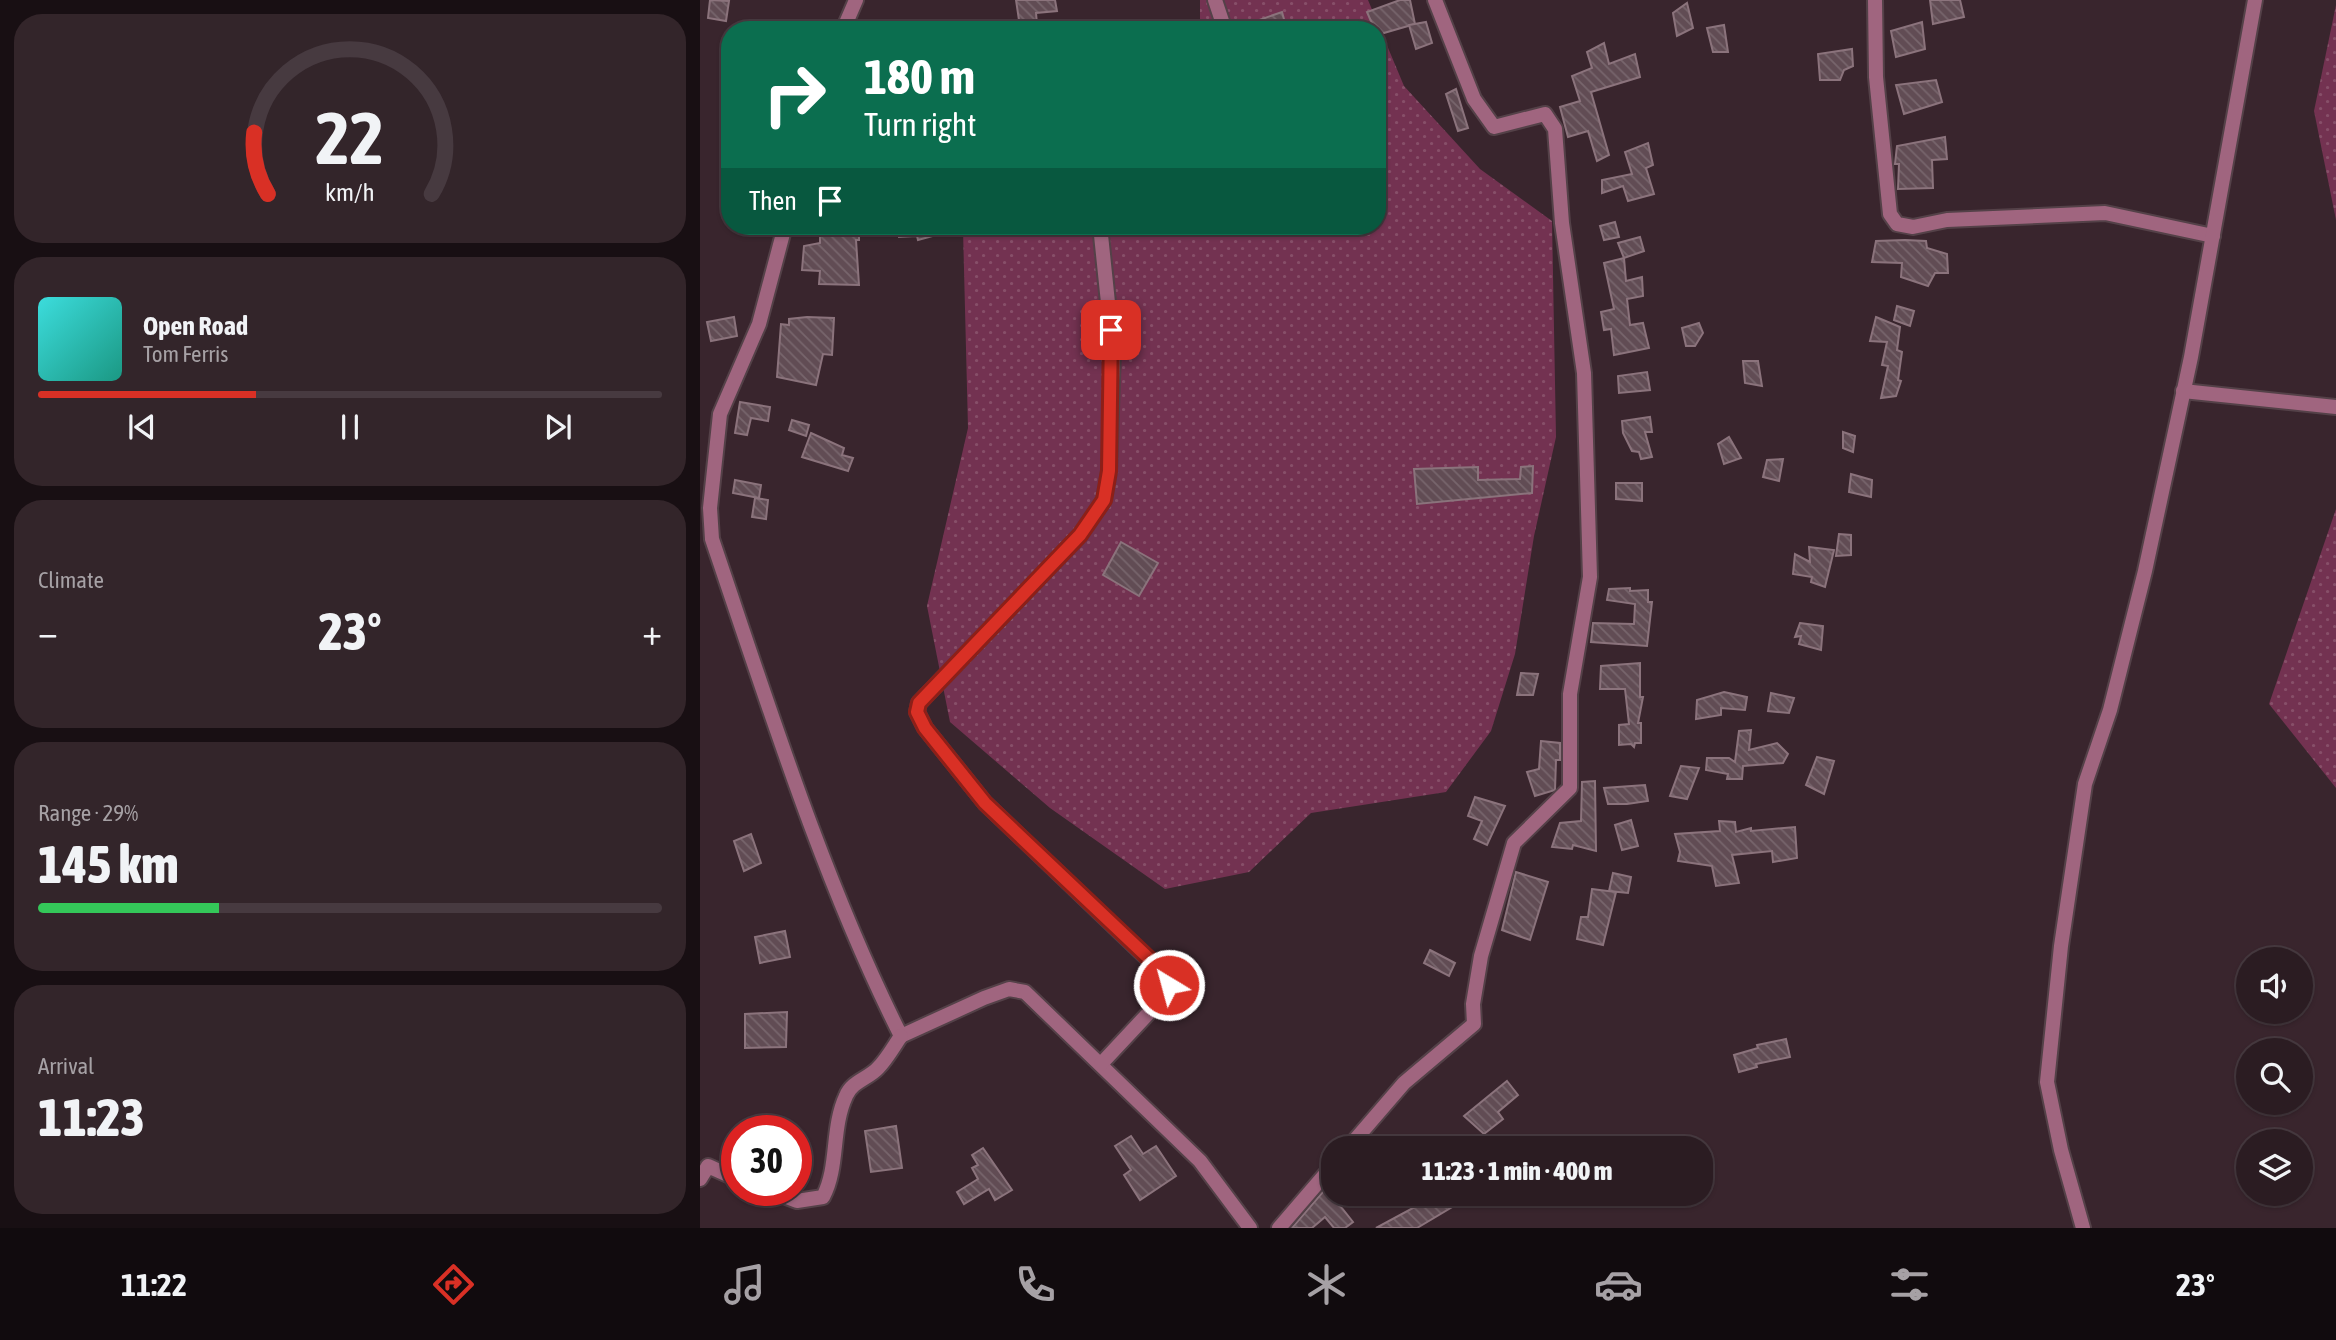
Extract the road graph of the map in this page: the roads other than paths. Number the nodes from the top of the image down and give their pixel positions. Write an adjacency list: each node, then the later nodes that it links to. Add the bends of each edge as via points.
1 (856, 0): 6 (street)
2 (1215, 0): 7 (street)
3 (1435, 0): 16 (street, via 1474,99 1494,127 1545,114 1555,129 1562,223 1584,373 1590,578 1570,694 1570,788 1514,843 1481,956 1474,1024 1404,1083)
4 (1875, 0): 10 (street, via 1875,77 1890,214 1897,224 1913,227 1947,220 2105,214)
5 (2255, 0): 10 (street)
6 (847, 21)
7 (1222, 21)
8 (783, 235): 13 (street, via 759,324 720,414)
9 (1101, 235): 15 (street, via 1113,351 1104,500 1080,535 919,703 917,712 985,803 1168,978 1169,985 1158,1003)
10 (2213, 236): 11 (street)
11 (2183, 391): 12 (street); 23 (street, via 2145,571 2110,710 2085,784 2061,946 2047,1082)
12 (2336, 407)
13 (706, 523): 14 (street, via 780,737 872,978)
14 (901, 1037): 15 (street, via 1009,989 1025,992); 20 (street, via 878,1068 846,1094 828,1188 823,1197)
15 (1101, 1064): 21 (street, via 1200,1161)
16 (1358, 1136)
17 (703, 1169): 18 (street)
18 (721, 1174)
19 (1321, 1179): 22 (street)
20 (812, 1199)
21 (1250, 1228)
22 (1279, 1228)
23 (2083, 1228)

